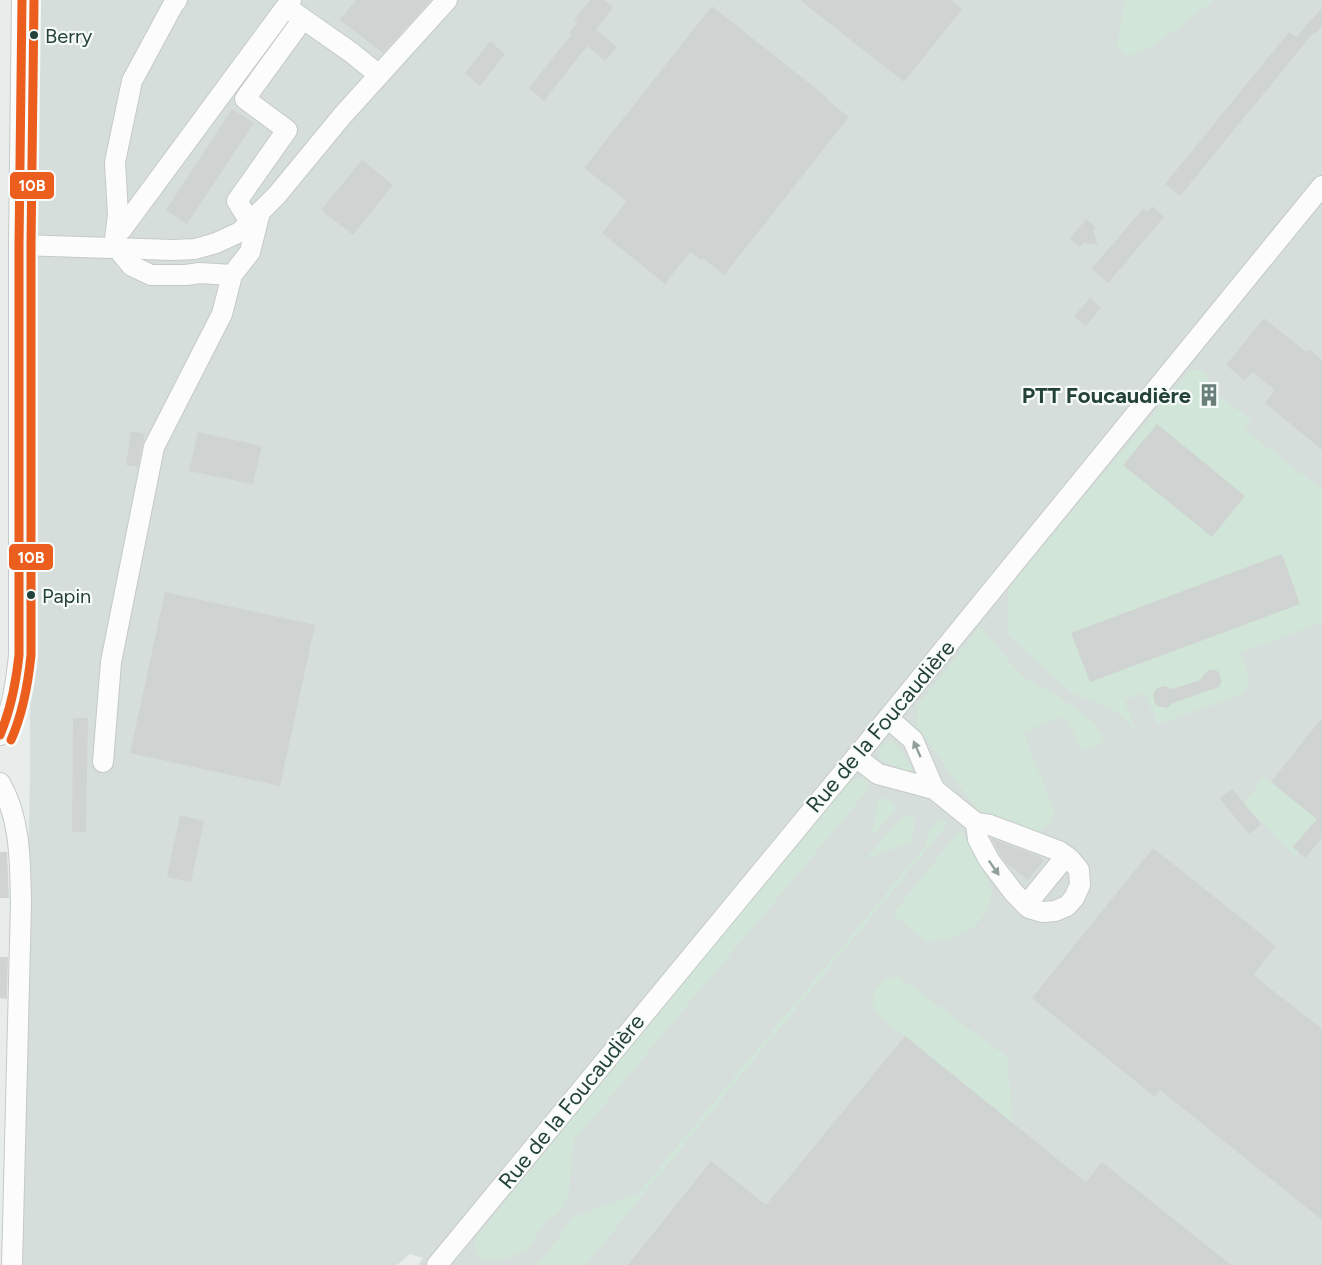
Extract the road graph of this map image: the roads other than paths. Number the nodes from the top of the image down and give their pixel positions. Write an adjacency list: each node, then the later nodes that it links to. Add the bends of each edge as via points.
1 (22, 0): 10 (street)
2 (177, 0): 9 (street, via 132,81 115,162)
3 (447, 0): 6 (street)
4 (289, 3): 5 (street); 9 (street, via 122,229)
5 (303, 19): 6 (street); 8 (street, via 245,99 287,130 237,201)
6 (379, 75): 8 (street)
7 (1322, 186): 15 (street, Rue de la Foucaudière)
8 (255, 217): 9 (street, via 240,232 195,249); 11 (street, via 250,252)
9 (115, 244): 10 (street); 11 (street, via 132,266 152,275)
10 (24, 245): 12 (street)
11 (232, 275): 18 (street, via 222,314 154,447 111,662)
12 (10, 303): 14 (street)
13 (0, 646): 14 (street)
14 (19, 655): 16 (street, via 11,709)
15 (888, 718): 17 (street, Rue de la Foucaudière); 20 (street, one-way to 15, via 913,740)
16 (0, 735)
17 (856, 757): 20 (street, via 878,774); 26 (street, Rue de la Foucaudière)
18 (103, 762)
19 (0, 783): 24 (street, via 13,812 20,851 21,903)
20 (934, 789): 21 (street)
21 (976, 823): 22 (street, via 1010,832); 23 (street, one-way to 23, via 978,839 989,860)
22 (1066, 856): 23 (street); 23 (street, via 1079,870 1080,885 1074,898 1055,911 1042,912)
23 (1026, 905)
24 (7, 1231): 25 (street)
25 (12, 1265)
26 (437, 1265)

